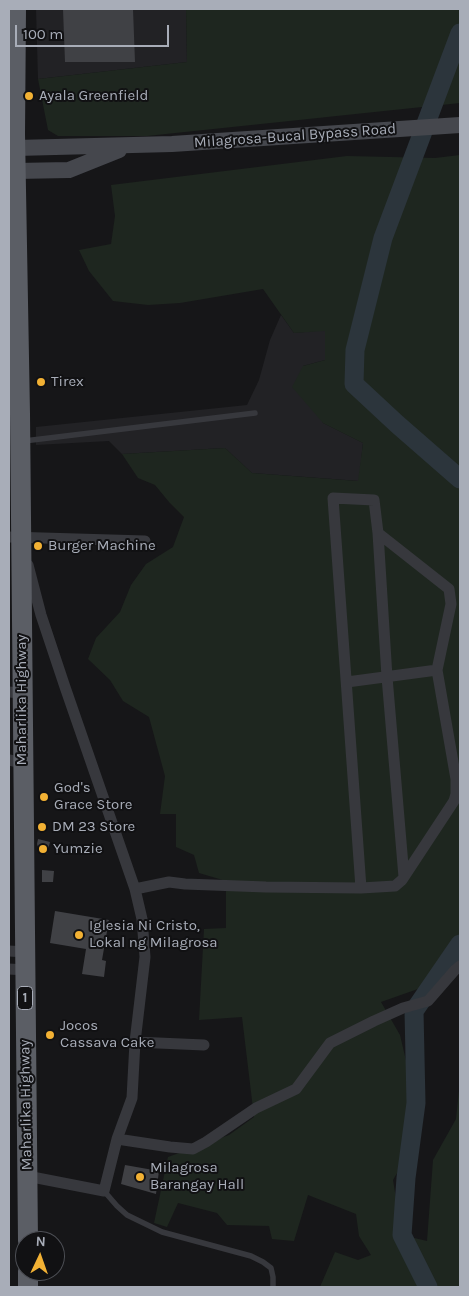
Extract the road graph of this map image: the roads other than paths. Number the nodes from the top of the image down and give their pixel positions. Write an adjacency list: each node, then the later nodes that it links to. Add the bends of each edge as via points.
1 (14, 14): 2 (highway, Maharlika Highway / 1)
2 (12, 47): 5 (highway, Maharlika Highway / 1)
3 (460, 125): 4 (main road, Milagrosa-Bucal Bypass Road)
4 (130, 146): 5 (main road, Milagrosa-Bucal Bypass Road); 6 (main road, Milagrosa-Bucal Bypass Road, via 69,170)
5 (16, 148): 6 (highway, Maharlika Highway / 1)
6 (16, 171): 8 (highway, Maharlika Highway / 1)
7 (255, 412): 8 (lane)
8 (16, 427): 10 (highway, Maharlika Highway / 1)
9 (378, 533): 14 (street, via 448,589 450,614); 15 (street); 16 (street, via 374,500 333,498)
10 (15, 537): 11 (street); 12 (highway, Maharlika Highway / 1); 22 (street)
11 (145, 541)
12 (22, 617): 13 (highway); 17 (highway, Maharlika Highway / 1)
13 (9, 651)
14 (437, 670): 15 (street); 20 (street, via 456,794)
15 (387, 677): 16 (street); 20 (street)
16 (347, 682): 21 (street)
17 (15, 700): 19 (highway, Maharlika Highway / 1)
18 (9, 740): 19 (highway)
19 (18, 759): 23 (highway, Maharlika Highway / 1)
20 (404, 877): 21 (street, via 395,886)
21 (362, 888): 22 (street, via 169,882)
22 (136, 889): 25 (street, via 145,957)
23 (17, 961): 28 (highway, Maharlika Highway / 1)
24 (460, 966): 27 (street, via 428,1001 374,1020 330,1043 296,1089 256,1108 193,1149)
25 (135, 1042): 26 (street); 27 (street, via 132,1098)
26 (204, 1045)
27 (117, 1139): 29 (street)
28 (27, 1176): 29 (street); 30 (highway, Maharlika Highway / 1)
29 (104, 1191): 31 (lane, via 127,1215 162,1232 264,1262 270,1268)
30 (28, 1231)
31 (273, 1287)

